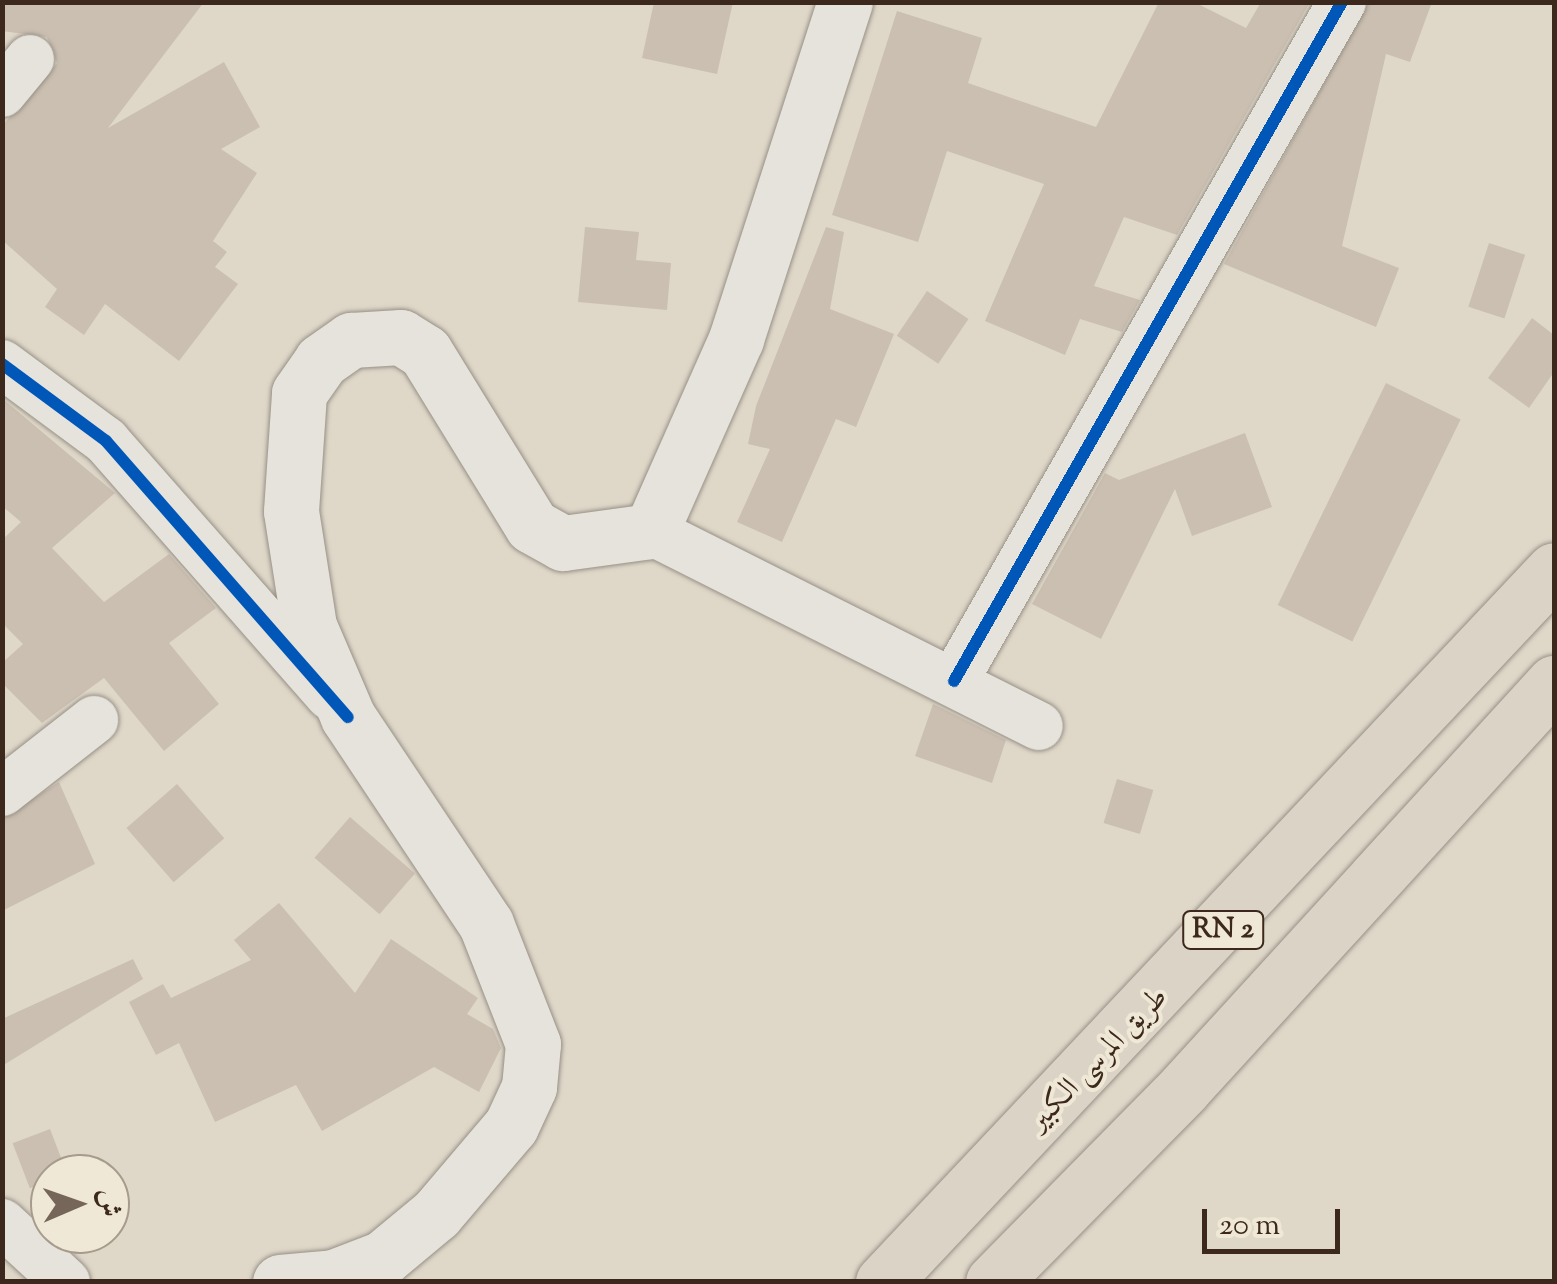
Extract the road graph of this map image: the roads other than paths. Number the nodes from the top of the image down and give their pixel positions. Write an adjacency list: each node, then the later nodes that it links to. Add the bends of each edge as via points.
1 (846, 2): 4 (main road, via 736,339)
2 (1342, 2): 6 (street)
3 (2, 364): 8 (street, via 106,441)
4 (651, 532): 6 (street); 8 (main road, via 563,543 532,526 424,352 379,332 351,340 321,360 299,392 291,511 309,626)
5 (1554, 570): 15 (main road, طريق المرسى الكبير / RN 2)
6 (954, 681): 10 (street)
7 (1554, 684): 16 (main road, RN 2, via 1184,1088)
8 (348, 718): 14 (main road, via 486,924 524,1007 529,1087 481,1171 383,1258 334,1277)
9 (94, 720): 11 (street)
10 (1040, 726)
11 (2, 792)
12 (2, 1223): 13 (street)
13 (66, 1282)
14 (280, 1282)
15 (883, 1282)
16 (993, 1282)

